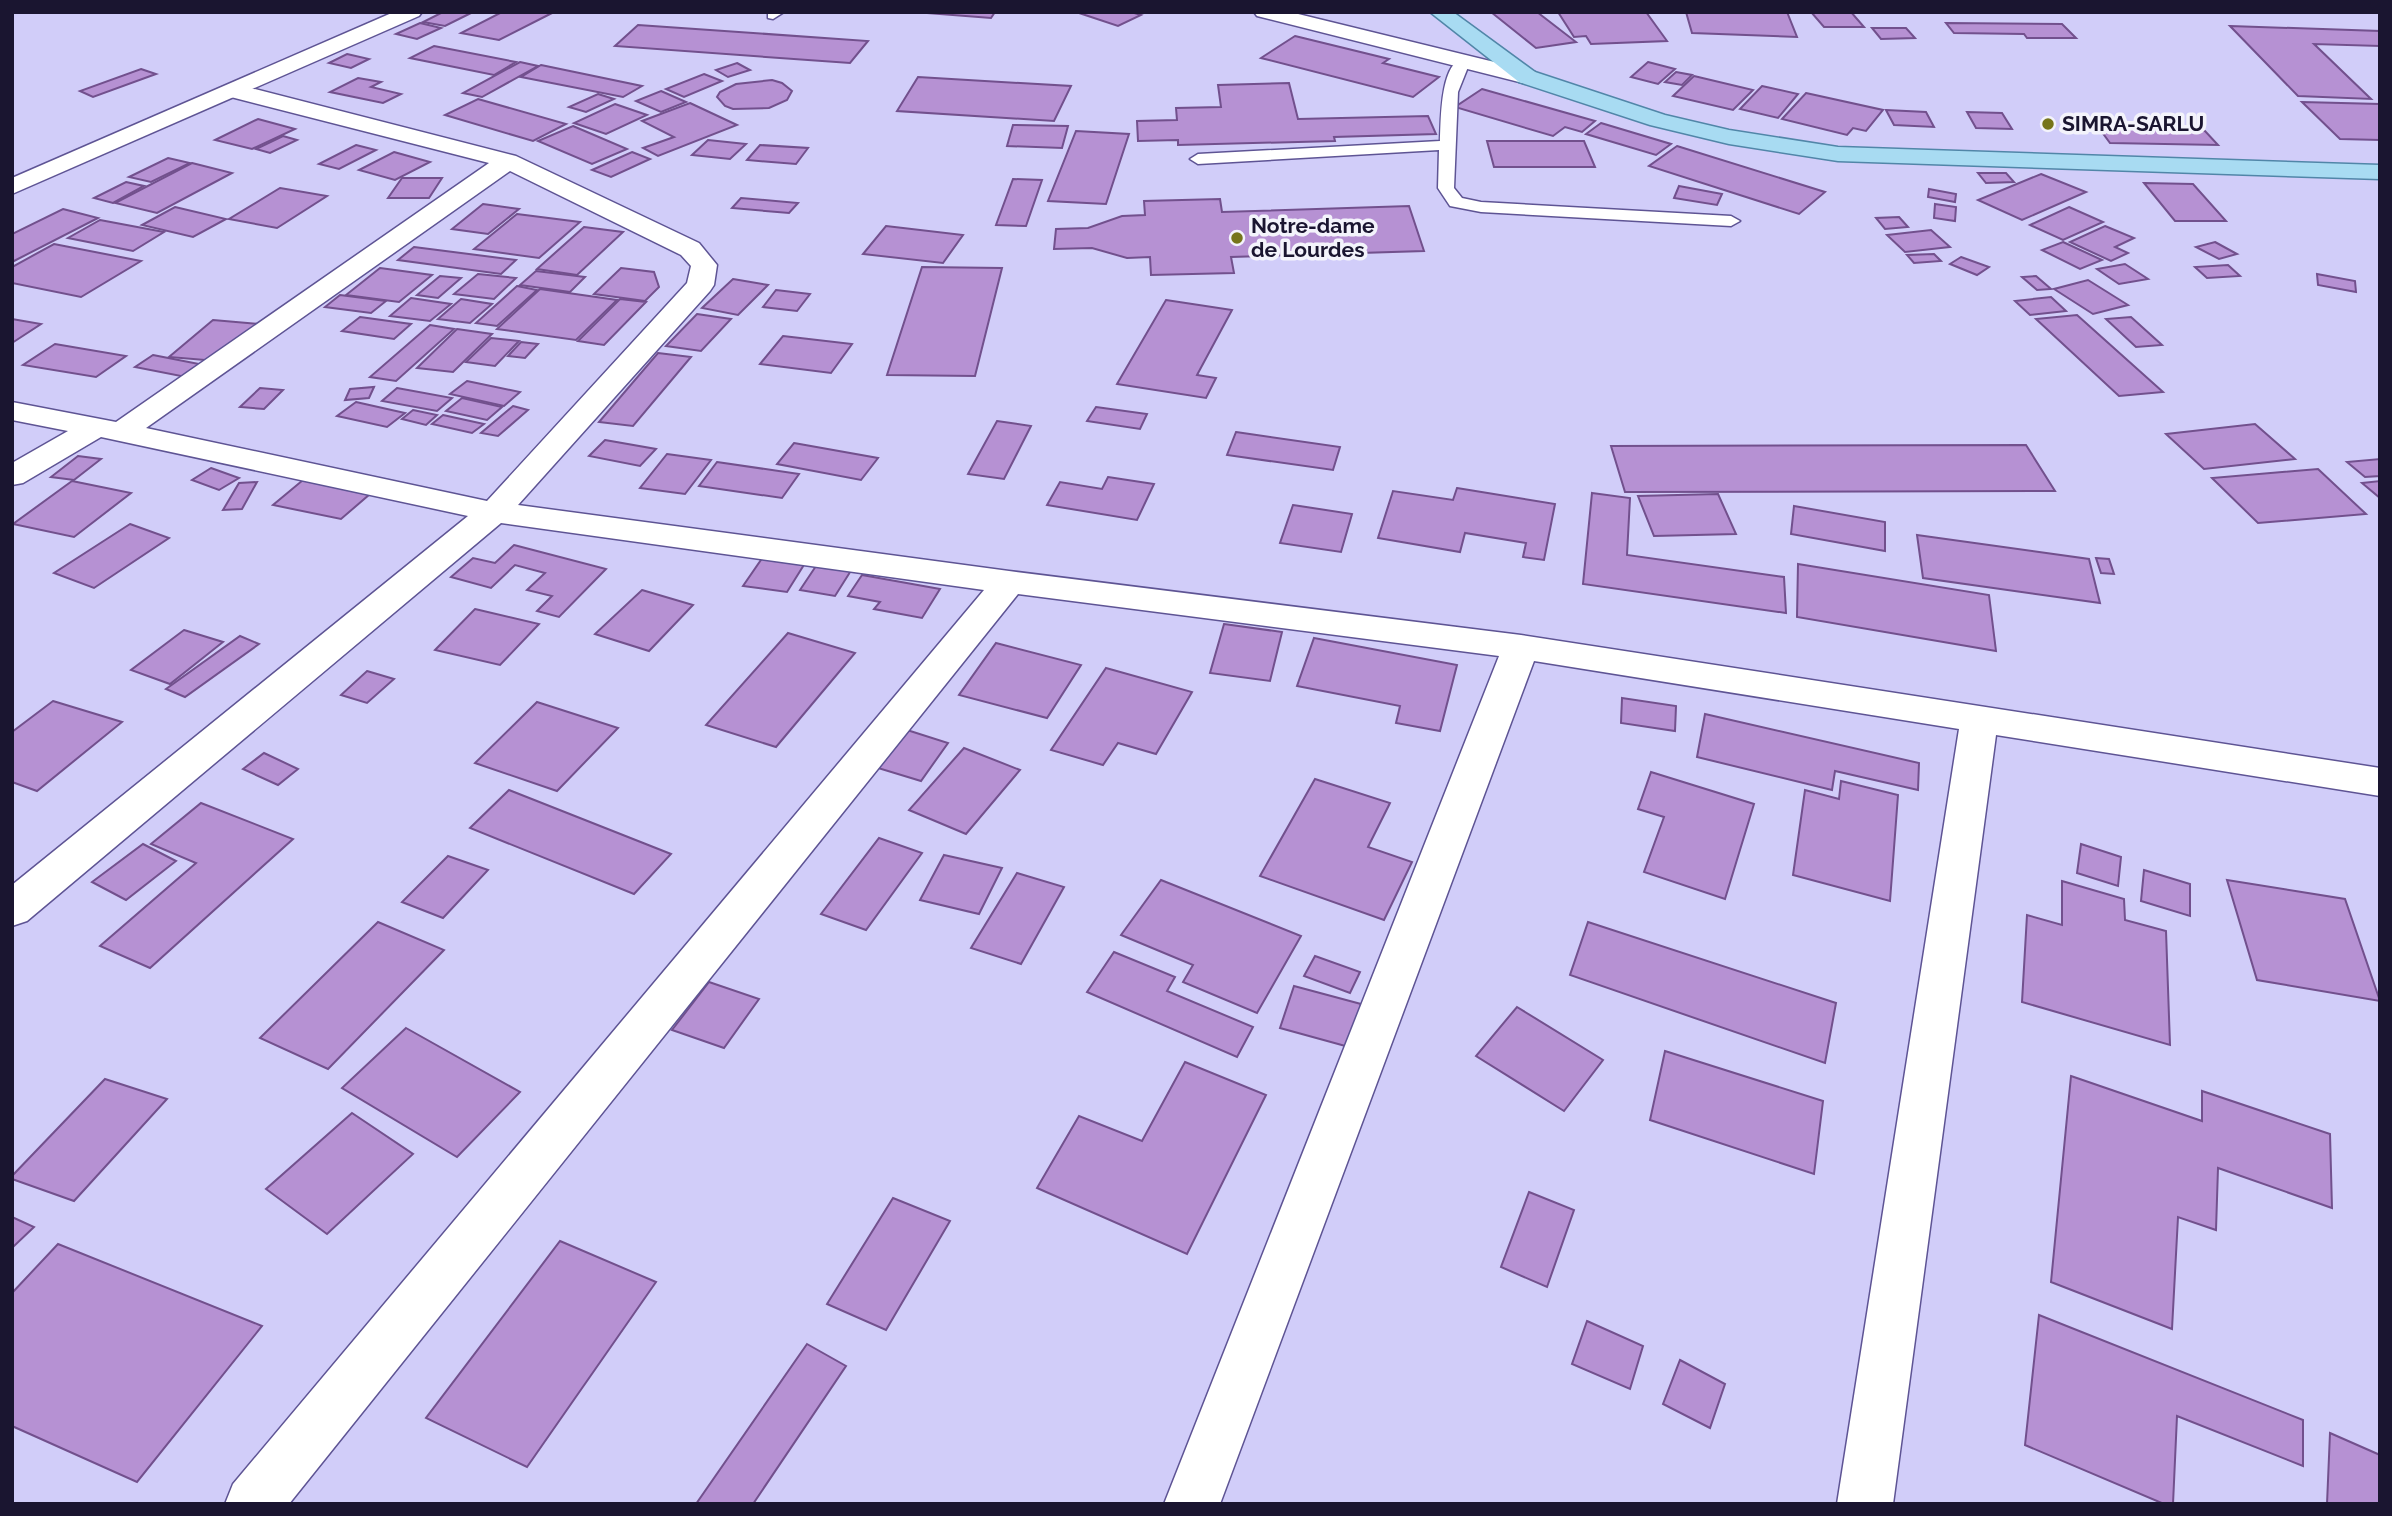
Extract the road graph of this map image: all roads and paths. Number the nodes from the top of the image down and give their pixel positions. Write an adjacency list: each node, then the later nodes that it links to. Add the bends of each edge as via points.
1 (412, 12): 6 (street)
2 (1264, 12): 4 (street)
3 (1440, 12): 5 (main road)
4 (1463, 62): 5 (street); 7 (lane, via 1450,92)
5 (1527, 77): 10 (main road, via 1658,120 1729,137 1838,154)
6 (235, 91): 9 (street); 11 (street)
7 (1448, 145): 8 (lane); 12 (lane, via 1446,188 1456,202)
8 (1198, 159)
9 (508, 161): 14 (street); 16 (street, via 690,249 704,265 701,285)
10 (2380, 172)
11 (12, 187)
12 (1731, 221)
13 (12, 411): 14 (street)
14 (109, 429): 15 (street); 16 (street)
15 (12, 476)
16 (494, 512): 17 (street); 21 (street)
17 (1009, 582): 18 (street); 22 (street)
18 (1521, 647): 19 (street); 23 (street)
19 (1979, 719): 20 (street); 24 (street)
20 (2380, 782)
21 (12, 909)
22 (253, 1504)
23 (1192, 1504)
24 (1865, 1504)

